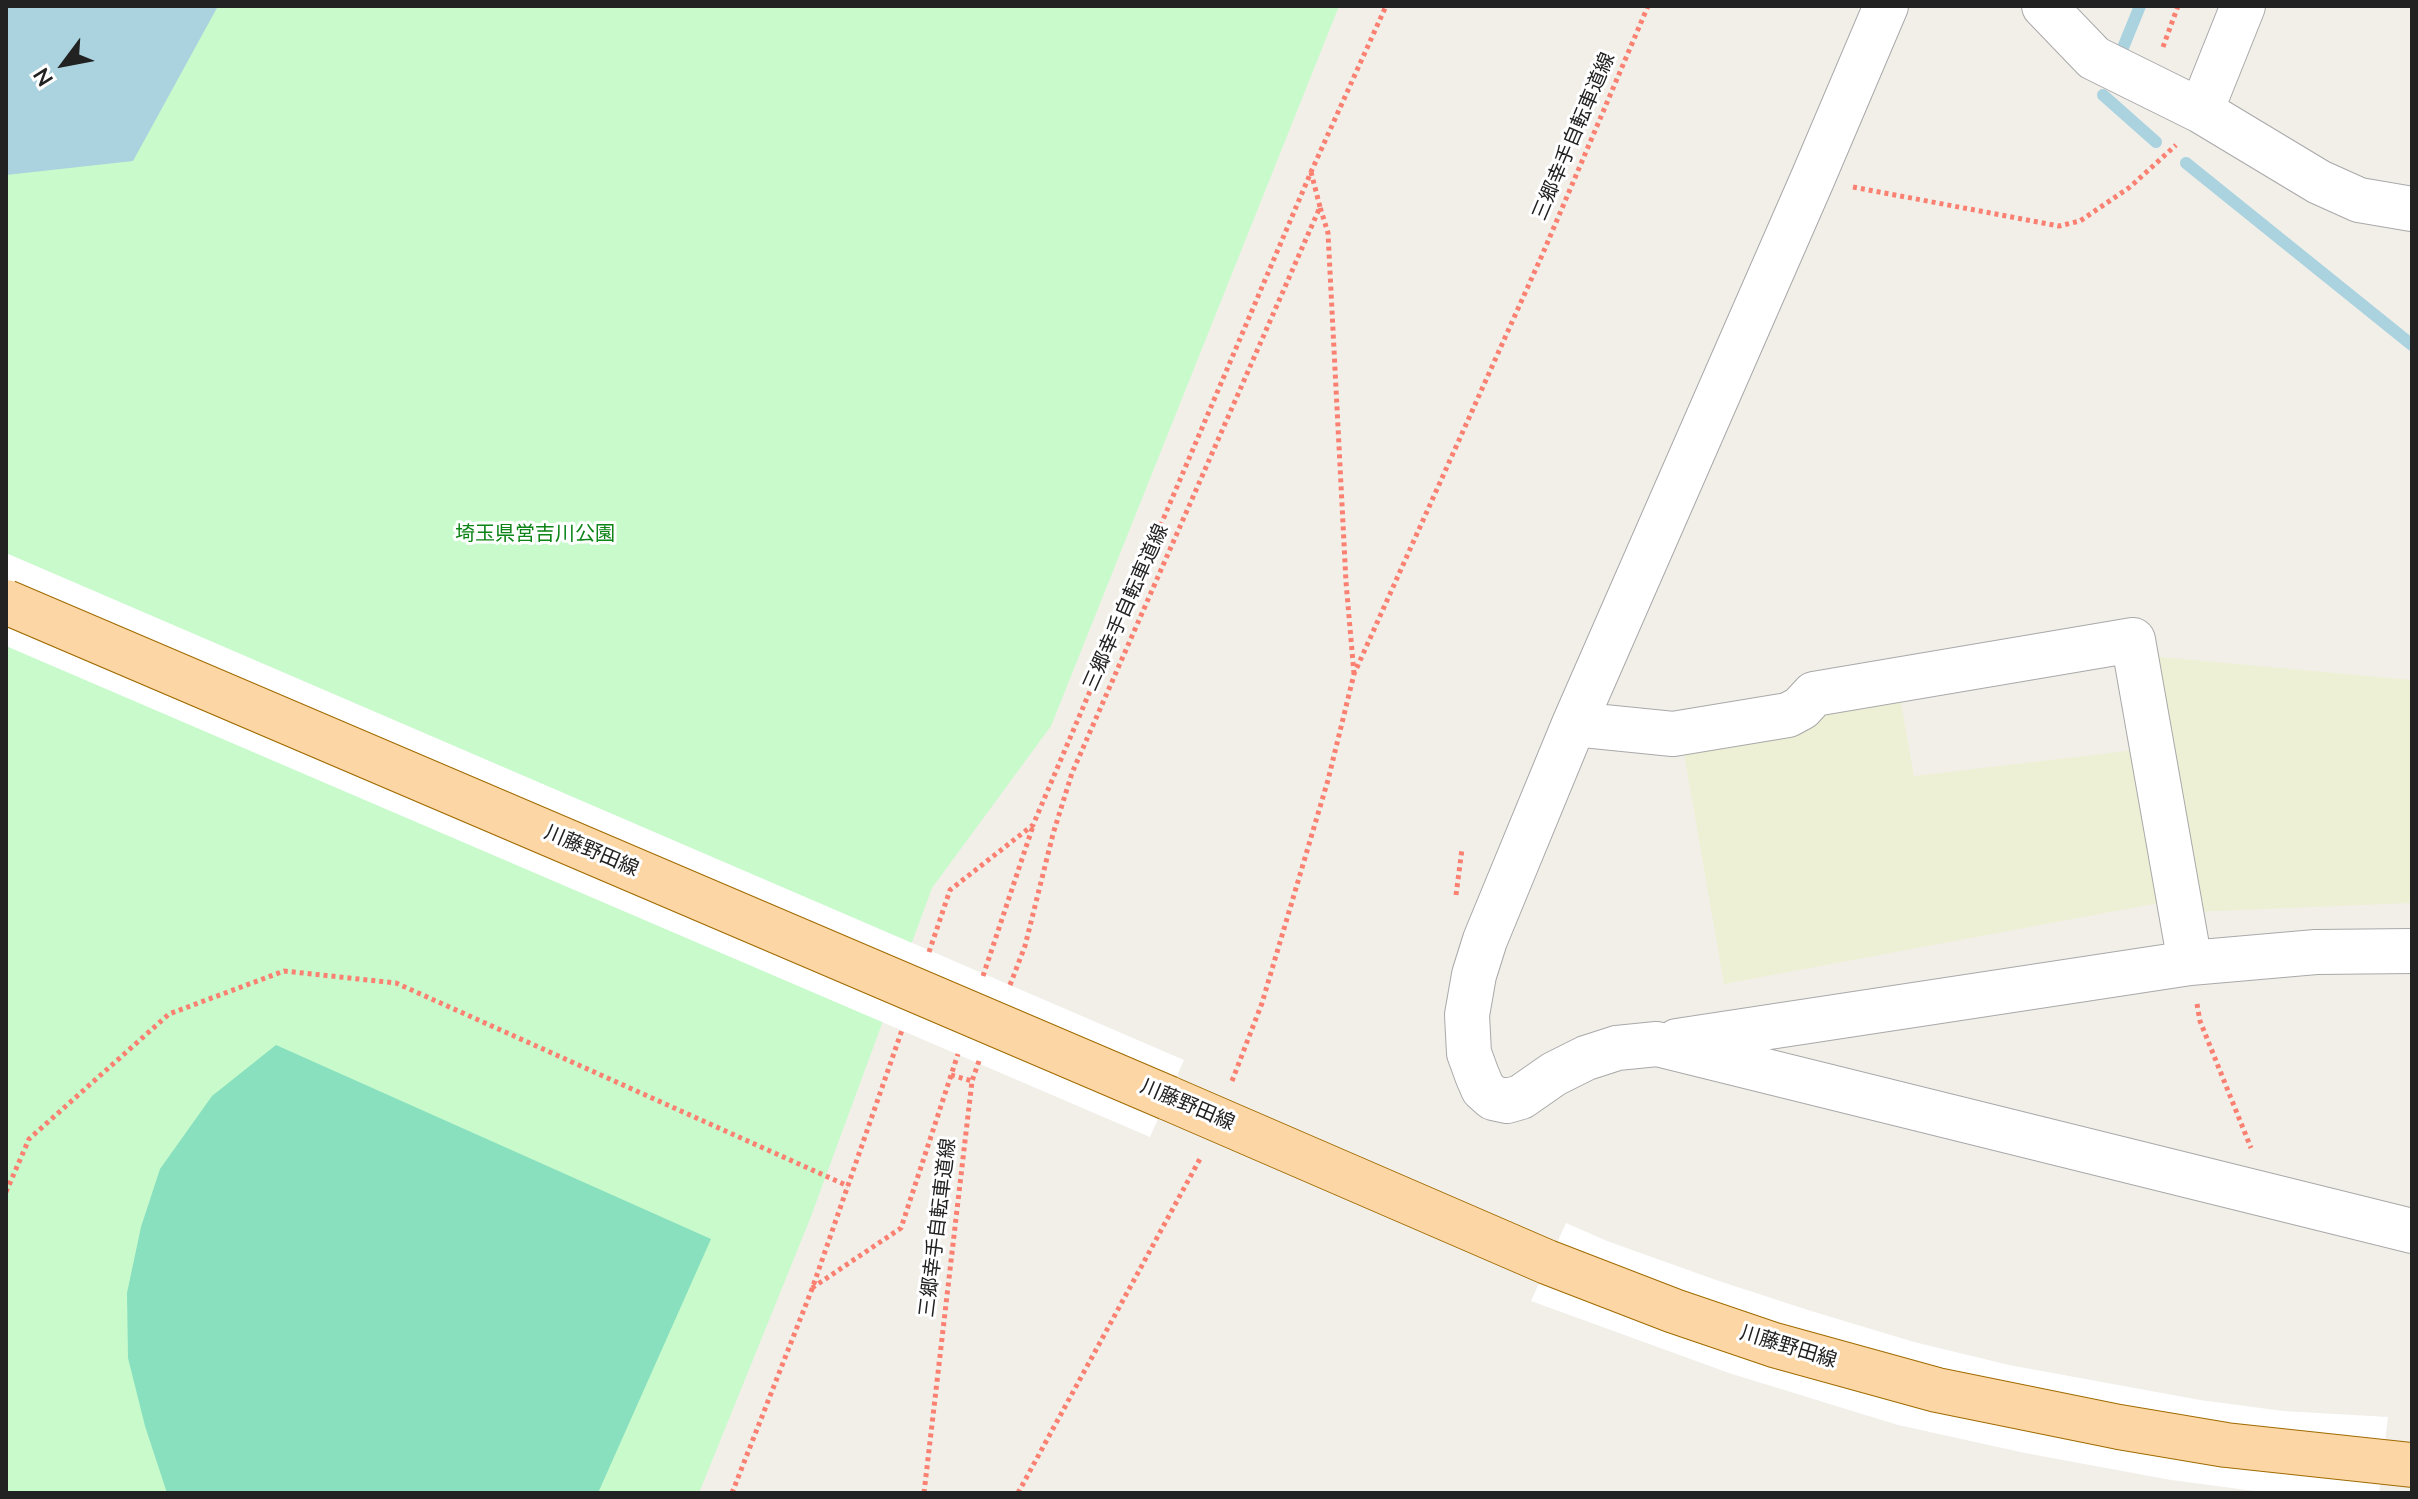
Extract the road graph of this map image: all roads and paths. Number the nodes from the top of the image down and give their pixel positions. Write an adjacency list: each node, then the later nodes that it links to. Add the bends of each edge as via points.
1 (1386, 6): 7 (path)
2 (1648, 6): 12 (path, 三郷幸手自転車道線)
3 (1886, 6): 8 (street)
4 (2044, 6): 6 (street, via 2094,58)
5 (2243, 6): 6 (street)
6 (2201, 111): 8 (path, via 2176,145 2130,187 2080,221 2059,226); 10 (street, via 2319,182 2384,206)
7 (1311, 172): 9 (path); 14 (path)
8 (1812, 180): 13 (street)
9 (1320, 207): 12 (path, 三郷幸手自転車道線, via 1328,233); 19 (path, 三郷幸手自転車道線, via 1072,773)
10 (2412, 209)
11 (6, 602): 33 (main road, 川藤野田線, bridge, via 1547,1262 1674,1311 1937,1390 2226,1445)
12 (1354, 674): 26 (path, 三郷幸手自転車道線, via 1262,1003)
13 (1574, 724): 16 (street, via 1673,734 1788,715 1814,694 2133,640); 21 (street, via 1474,975 1467,1015 1469,1053 1483,1089 1507,1101 1586,1058)
14 (1033, 825): 17 (path, via 950,890); 18 (path)
15 (2412, 951): 16 (street, via 2316,952)
16 (2190, 963): 21 (street); 28 (path, via 2200,1021)
17 (924, 964)
18 (980, 987)
19 (1009, 987)
20 (904, 1023): 29 (path)
21 (1657, 1044): 31 (street)
22 (960, 1046): 24 (path)
23 (982, 1054): 25 (path, 三郷幸手自転車道線)
24 (951, 1075): 25 (path); 32 (path, via 901,1228)
25 (972, 1081): 35 (path, 三郷幸手自転車道線)
26 (1229, 1091)
27 (1206, 1148): 36 (path)
28 (2255, 1158)
29 (848, 1186): 30 (path, via 396,983 284,971 169,1014 29,1139); 32 (path)
30 (6, 1192)
31 (2412, 1231)
32 (812, 1289): 34 (path)
33 (2396, 1464)
34 (732, 1493)
35 (924, 1493)
36 (1018, 1493)

